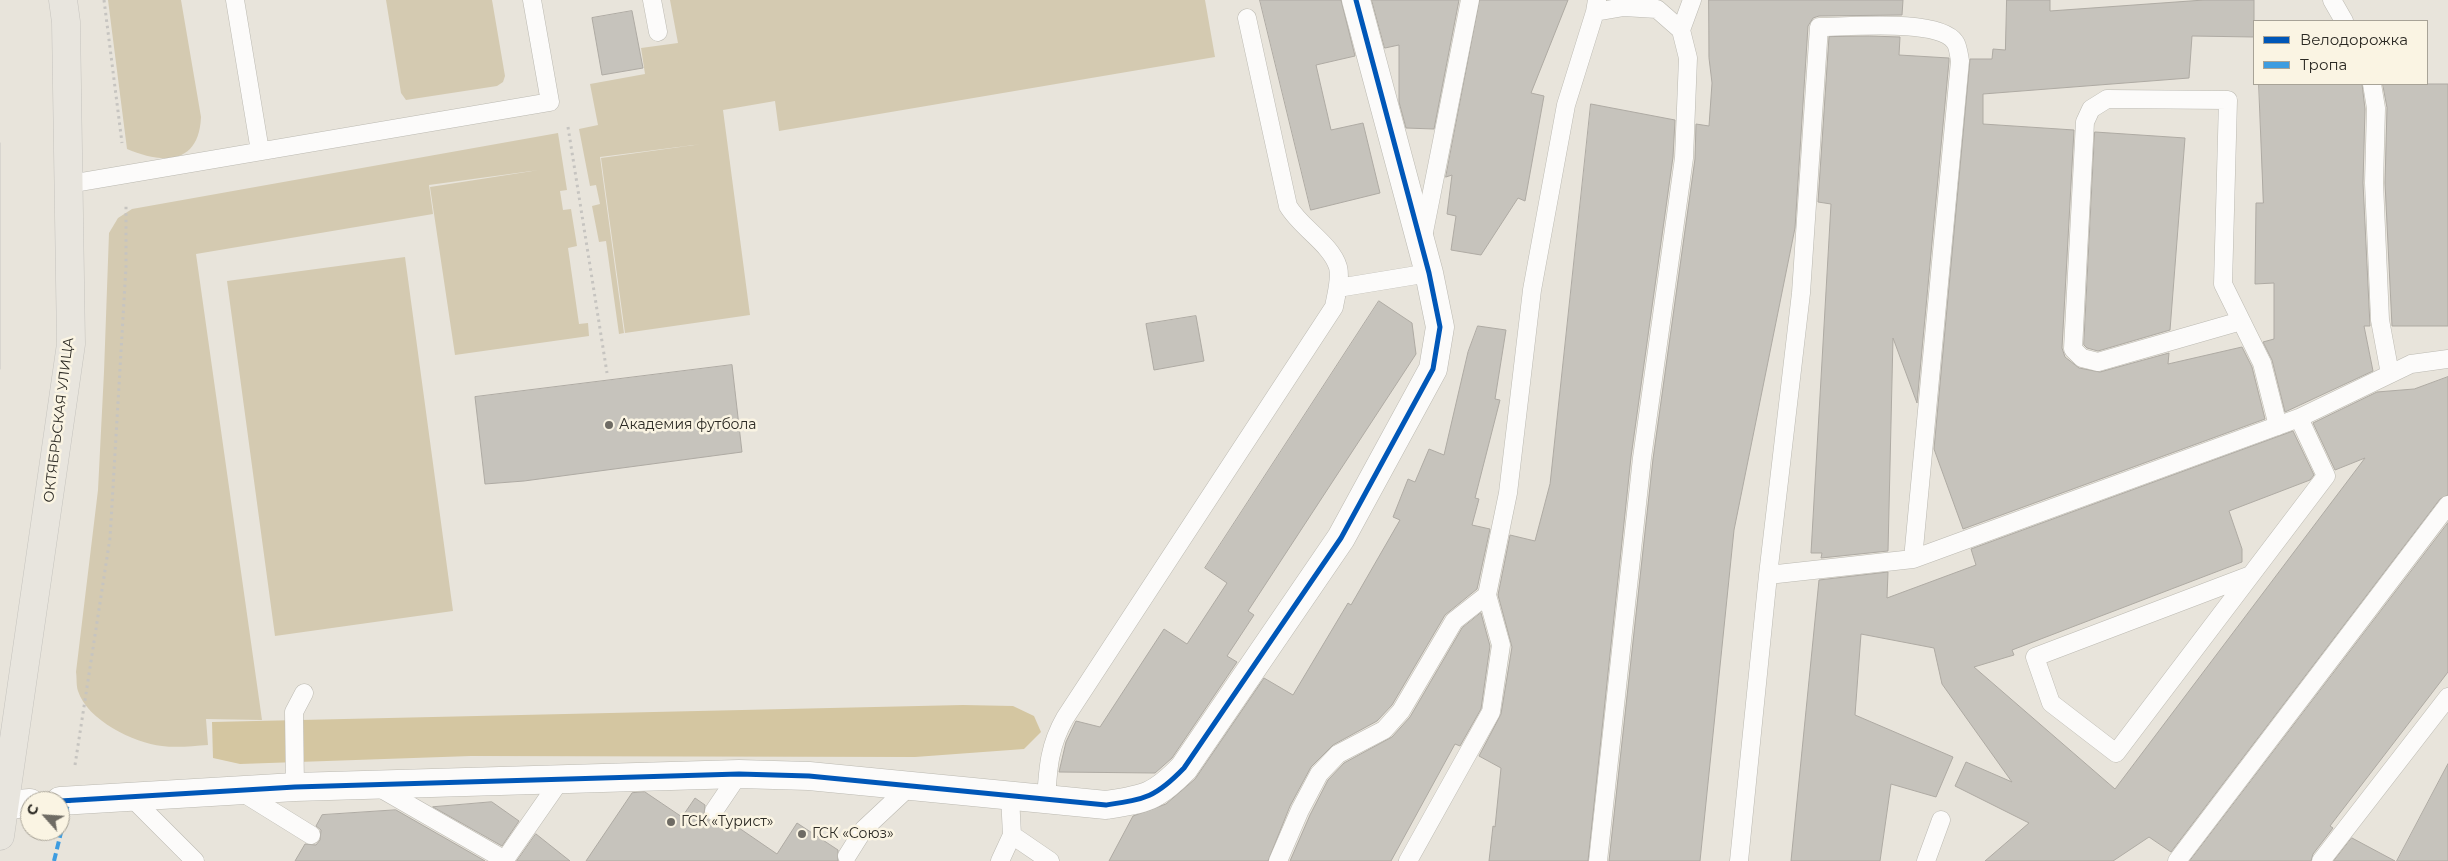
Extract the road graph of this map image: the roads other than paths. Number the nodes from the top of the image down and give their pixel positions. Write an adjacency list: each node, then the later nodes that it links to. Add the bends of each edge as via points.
1 (63, 0): 16 (main road, ОКТЯБРЬСКАЯ УЛИЦА)
2 (234, 0): 15 (lane)
3 (532, 0): 15 (lane, via 550,102)
4 (652, 0): 13 (lane)
5 (1356, 0): 17 (street)
6 (1470, 0): 17 (lane)
7 (1692, 0): 12 (lane)
8 (2332, 0): 11 (lane)
9 (1596, 6): 12 (lane, via 1657,9); 29 (lane, via 1566,105 1532,290 1508,493)
10 (1247, 18): 19 (lane, via 1288,206 1295,218 1327,248 1338,268)
11 (2343, 20)
12 (1681, 30): 55 (lane, via 1688,58 1684,158 1642,458)
13 (658, 32)
14 (2372, 85): 22 (lane, via 2376,108 2374,183 2380,320)
15 (260, 151): 16 (lane)
16 (69, 184): 42 (main road, ОКТЯБРЬСКАЯ УЛИЦА, via 71,344)
17 (1422, 245): 18 (street)
18 (1429, 273): 19 (lane); 40 (street, via 1440,327 1433,369 1341,538 1184,768 1165,788 1141,799 1106,805)
19 (1338, 288): 40 (lane, via 1334,306 1064,718 1054,737 1048,763)
20 (2241, 321): 20 (lane, via 2223,284 2228,100 2107,100 2091,109 2085,122 2073,349 2082,358 2098,362); 24 (lane, via 2262,363)
21 (2448, 359): 22 (lane, via 2411,364)
22 (2390, 374): 23 (lane)
23 (2299, 418): 24 (lane); 28 (lane, via 2326,476)
24 (2278, 426): 26 (lane)
25 (2448, 505): 58 (lane)
26 (1914, 560): 27 (lane); 27 (lane, via 1960,61 1955,42 1944,33 1923,26 1819,27 1802,293)
27 (1768, 575): 56 (lane)
28 (2250, 575): 28 (lane, via 2116,753 2051,703 2036,657)
29 (1487, 595): 53 (lane, via 1454,621 1401,711 1384,730 1338,754 1319,774); 54 (lane, via 1501,645 1491,712)
30 (304, 693): 36 (lane, via 294,712)
31 (2448, 697): 59 (lane)
32 (739, 774): 33 (street); 35 (street, via 810,776); 43 (lane)
33 (561, 780): 34 (street); 49 (lane)
34 (375, 785): 36 (street); 49 (lane)
35 (910, 786): 39 (street); 48 (lane, via 864,829)
36 (296, 788): 37 (street)
37 (240, 791): 38 (street); 45 (lane)
38 (130, 796): 41 (street); 50 (lane)
39 (1010, 796): 40 (street); 46 (lane)
40 (1046, 800)
41 (70, 801)
42 (18, 804): 47 (main road, ОКТЯБРЬСКАЯ УЛИЦА)
43 (714, 811)
44 (1941, 820): 57 (lane)
45 (311, 835)
46 (1012, 835): 51 (lane); 52 (lane)
47 (0, 836)
48 (846, 856)
49 (505, 860)
50 (195, 861)
51 (1000, 861)
52 (1050, 861)
53 (1278, 861)
54 (1408, 861)
55 (1598, 861)
56 (1739, 861)
57 (1926, 861)
58 (2177, 861)
59 (2321, 861)

